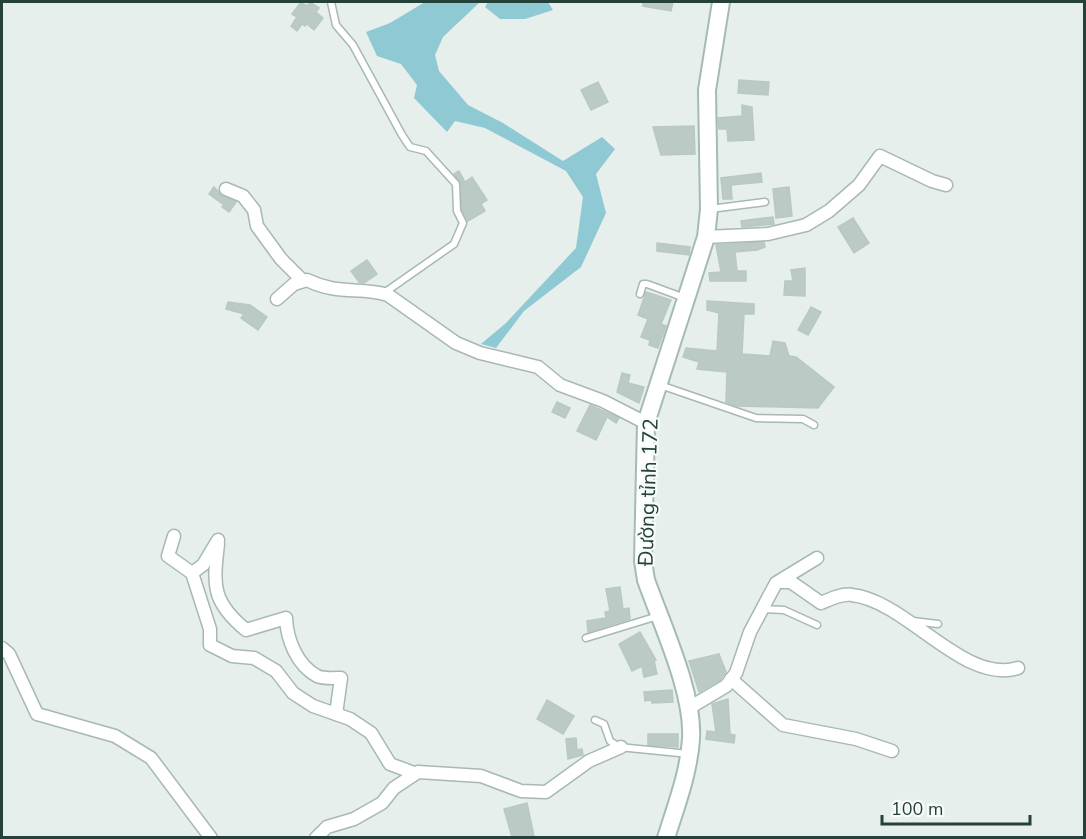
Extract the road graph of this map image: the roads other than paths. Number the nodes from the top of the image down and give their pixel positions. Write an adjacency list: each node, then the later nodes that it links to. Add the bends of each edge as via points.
1 (331, 2): 9 (lane, via 336,25 353,45 410,147 426,151 456,184 457,211 463,223 454,244)
2 (721, 2): 6 (main road, Đường tỉnh 172, via 707,90)
3 (946, 185): 7 (street, via 880,156 859,185 829,212 806,225 768,234)
4 (226, 189): 8 (street, via 243,196 254,210 257,226)
5 (765, 202): 6 (lane)
6 (709, 210): 7 (main road, Đường tỉnh 172)
7 (706, 237): 11 (main road, Đường tỉnh 172)
8 (302, 280): 9 (street, via 332,290); 12 (street)
9 (383, 294): 14 (street, via 395,298 456,343 538,367 560,385)
10 (640, 294): 11 (lane, via 647,284)
11 (686, 298): 13 (main road, Đường tỉnh 172)
12 (277, 299)
13 (657, 384): 14 (main road, Đường tỉnh 172); 15 (lane, via 756,418 803,419)
14 (646, 423): 21 (main road, Đường tỉnh 172, via 643,561)
15 (814, 425)
16 (174, 536): 18 (street, via 168,556)
17 (817, 558): 19 (street)
18 (192, 573): 30 (street, via 210,629 210,645 232,656 254,658 276,671 293,693); 30 (street, via 203,565 218,540 215,587 226,614 246,630 286,618 286,633 297,656 318,677 341,678)
19 (779, 582): 20 (street); 22 (street, via 791,582 821,603 850,594 870,598)
20 (761, 609): 24 (lane, via 784,610); 28 (street)
21 (659, 616): 25 (lane); 29 (main road, Đường tỉnh 172)
22 (907, 620): 23 (lane); 27 (street, via 974,663 1003,673)
23 (938, 624)
24 (817, 625)
25 (586, 638)
26 (2, 648): 36 (street, via 9,654 38,714 115,736 151,758)
27 (1018, 668)
28 (731, 679): 29 (street, via 720,691); 33 (street, via 783,725 856,739)
29 (689, 708): 34 (main road, Đường tỉnh 172)
30 (336, 714): 35 (street, via 371,733 390,764)
31 (595, 720): 32 (lane, via 603,724 613,744)
32 (621, 747): 34 (lane); 35 (street, via 588,761 546,792 521,791 481,776)
33 (892, 751)
34 (689, 754): 38 (main road, Đường tỉnh 172)
35 (414, 773): 37 (street, via 382,803 354,819 327,827)
36 (211, 837)
37 (316, 837)
38 (666, 837)

